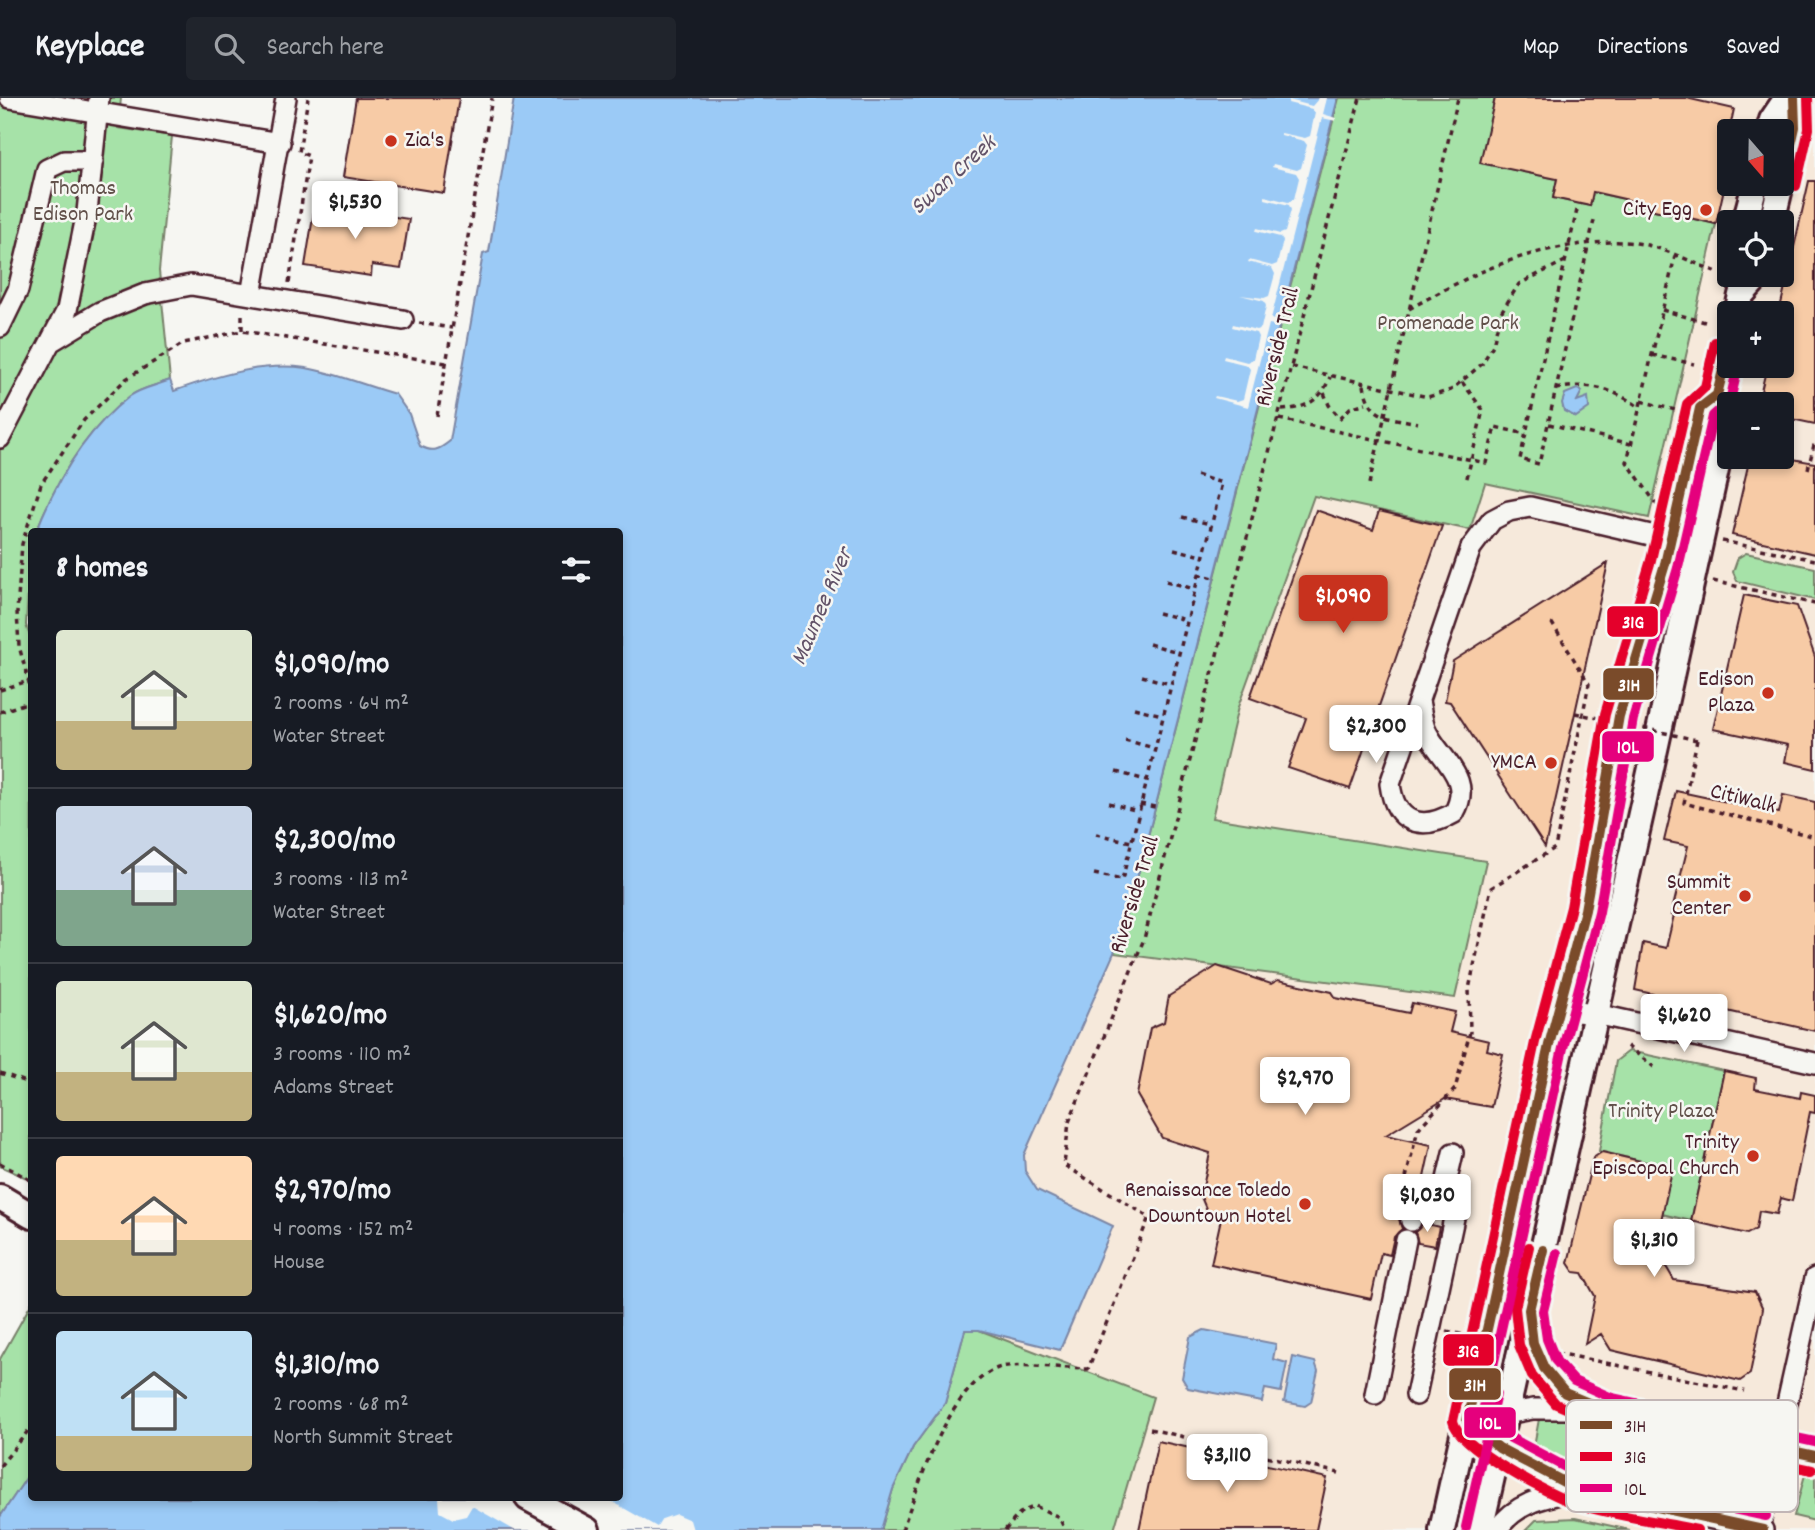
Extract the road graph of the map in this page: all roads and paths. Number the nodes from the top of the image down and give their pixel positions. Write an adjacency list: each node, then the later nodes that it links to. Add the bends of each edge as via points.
1 (9, 98): 9 (street)
2 (286, 98): 12 (street)
3 (308, 98): 22 (path, via 299,152 309,156)
4 (492, 98): 28 (path)
5 (1360, 98): 33 (path, Riverside Trail)
6 (1458, 98): 23 (path)
7 (1787, 98): 10 (main road)
8 (1794, 98): 11 (main road)
9 (98, 105): 12 (street); 13 (street)
10 (1773, 119)
11 (1794, 131)
12 (280, 143): 21 (street)
13 (93, 161): 27 (street, via 64,161 47,169 18,290); 29 (street, via 75,280)
14 (1577, 210): 17 (path)
15 (1595, 216): 16 (path)
16 (1589, 244): 17 (path); 18 (path, via 1647,245); 37 (path)
17 (1568, 246): 19 (path); 23 (path, via 1512,257)
18 (1675, 256): 20 (path); 24 (path)
19 (1565, 261): 35 (path, via 1519,284 1500,314 1493,345 1482,364); 50 (path)
20 (1732, 289)
21 (251, 295): 22 (street); 29 (street, via 191,285 145,294 100,312)
22 (286, 300): 25 (street)
23 (1409, 309): 38 (path)
24 (1662, 310): 26 (path); 30 (path)
25 (403, 320): 28 (path)
26 (1704, 322)
27 (0, 327)
28 (452, 328): 31 (path)
29 (52, 341): 51 (street)
30 (1652, 355): 32 (path); 42 (path)
31 (446, 363): 45 (path); 84 (path, via 242,331 184,343 126,379 84,420 41,484 22,544 17,612)
32 (1694, 364)
33 (1292, 367): 34 (path); 43 (path, Riverside Trail)
34 (1330, 376): 36 (path); 39 (path)
35 (1462, 382): 38 (path, via 1428,397); 55 (path, via 1483,410)
36 (1364, 384): 38 (path); 41 (path)
37 (1556, 389): 42 (path, via 1578,384 1605,388); 49 (path)
38 (1391, 391): 46 (path)
39 (1324, 393): 41 (path, via 1340,418 1350,408); 43 (path, via 1309,404)
40 (1717, 395): 64 (main road, via 1700,408)
41 (1366, 403): 46 (path)
42 (1640, 404): 44 (path); 54 (path)
43 (1282, 410): 47 (path, Riverside Trail)
44 (1682, 412)
45 (437, 416)
46 (1385, 416): 48 (path); 52 (path)
47 (1279, 419): 52 (path); 141 (path, Riverside Trail, via 1144,939 1069,1122 1064,1165 1149,1217 1088,1369 999,1367 982,1378 957,1405 933,1443)
48 (1419, 423)
49 (1549, 424): 50 (path, via 1539,464 1520,460); 54 (path)
50 (1526, 434): 55 (path, via 1495,427 1486,463)
51 (0, 438)
52 (1379, 440): 55 (path); 60 (path)
53 (1815, 441): 57 (path)
54 (1631, 443): 61 (path, via 1626,462)
55 (1471, 461): 59 (path)
56 (1717, 463): 66 (main road)
57 (1808, 469)
58 (1192, 474): 63 (path, via 1222,483)
59 (1466, 482)
60 (1369, 484)
61 (1659, 507)
62 (1182, 517): 63 (path)
63 (1210, 524): 68 (path)
64 (1670, 539): 66 (street); 80 (main road); 87 (street, via 1530,507 1501,514 1484,526 1471,548)
65 (1722, 541): 69 (path)
66 (1698, 546): 82 (main road)
67 (1174, 549): 68 (path)
68 (1202, 556): 70 (path)
69 (1815, 560)
70 (1198, 574): 71 (path); 74 (path)
71 (1214, 578)
72 (1166, 581): 74 (path)
73 (1713, 581): 75 (path)
74 (1194, 589): 77 (path)
75 (1815, 604)
76 (1158, 613): 77 (path)
77 (1186, 620): 81 (path)
78 (1550, 620): 117 (path, via 1589,684 1555,848 1491,888 1469,989 1470,1032 1455,1089 1418,1129)
79 (1149, 644): 81 (path)
80 (1641, 645): 82 (main road, via 1663,639); 97 (main road, via 1619,716)
81 (1178, 652): 85 (path)
82 (1677, 652): 98 (main road)
83 (1142, 676): 85 (path)
84 (28, 681): 86 (path)
85 (1170, 684): 92 (path)
86 (0, 690)
87 (1419, 701): 87 (street, via 1390,784 1392,802 1399,812 1425,823 1454,813 1461,791 1452,765 1425,729)
88 (28, 702): 90 (path)
89 (1134, 708): 92 (path)
90 (0, 712)
91 (1575, 713): 104 (path, CitiWalk, bridge, via 1697,740 1684,803)
92 (1162, 715): 94 (path)
93 (1125, 740): 94 (path)
94 (1154, 748): 96 (path)
95 (1116, 772): 96 (path)
96 (1146, 780): 100 (path)
97 (1605, 799): 98 (main road, via 1623,812); 107 (main road, via 1587,899)
98 (1644, 800): 108 (main road)
99 (1109, 803): 102 (path)
100 (1140, 804): 101 (path); 102 (path)
101 (1155, 807)
102 (1138, 811): 105 (path)
103 (1096, 834): 105 (path)
104 (1815, 837)
105 (1130, 842): 106 (path, via 1122,880)
106 (1094, 874)
107 (1559, 1010): 108 (street); 129 (main road)
108 (1596, 1014): 110 (street); 122 (main road)
109 (1627, 1046): 111 (path)
110 (1815, 1063)
111 (1654, 1067)
112 (0, 1073): 113 (path)
113 (28, 1083)
114 (1452, 1153): 119 (street)
115 (0, 1163): 116 (path)
116 (28, 1179)
117 (1405, 1183)
118 (0, 1197): 120 (main road)
119 (1443, 1201): 123 (street, via 1415,1195); 124 (street, via 1457,1204)
120 (28, 1214)
121 (1815, 1278): 126 (street)
122 (1529, 1310): 125 (street, via 1533,1343 1551,1377 1565,1393); 128 (main road)
123 (1375, 1394)
124 (1416, 1395)
125 (1583, 1400)
126 (1788, 1400)
127 (1566, 1409): 128 (street)
128 (1506, 1414): 129 (street); 132 (main road)
129 (1467, 1421): 132 (street); 144 (main road)
130 (1150, 1429): 134 (path)
131 (28, 1431): 133 (path)
132 (1499, 1448): 135 (street); 145 (main road)
133 (0, 1466)
134 (1339, 1474)
135 (1566, 1483)
136 (1566, 1492): 146 (street, via 1521,1506)
137 (534, 1501): 140 (main road)
138 (1679, 1512): 147 (street)
139 (1764, 1512): 147 (street)
140 (587, 1530)
141 (902, 1530)
142 (1005, 1530): 143 (path, via 1020,1513 1035,1506 1059,1517)
143 (1065, 1530)
144 (1442, 1530)
145 (1480, 1530)
146 (1497, 1530)
147 (1761, 1530)

